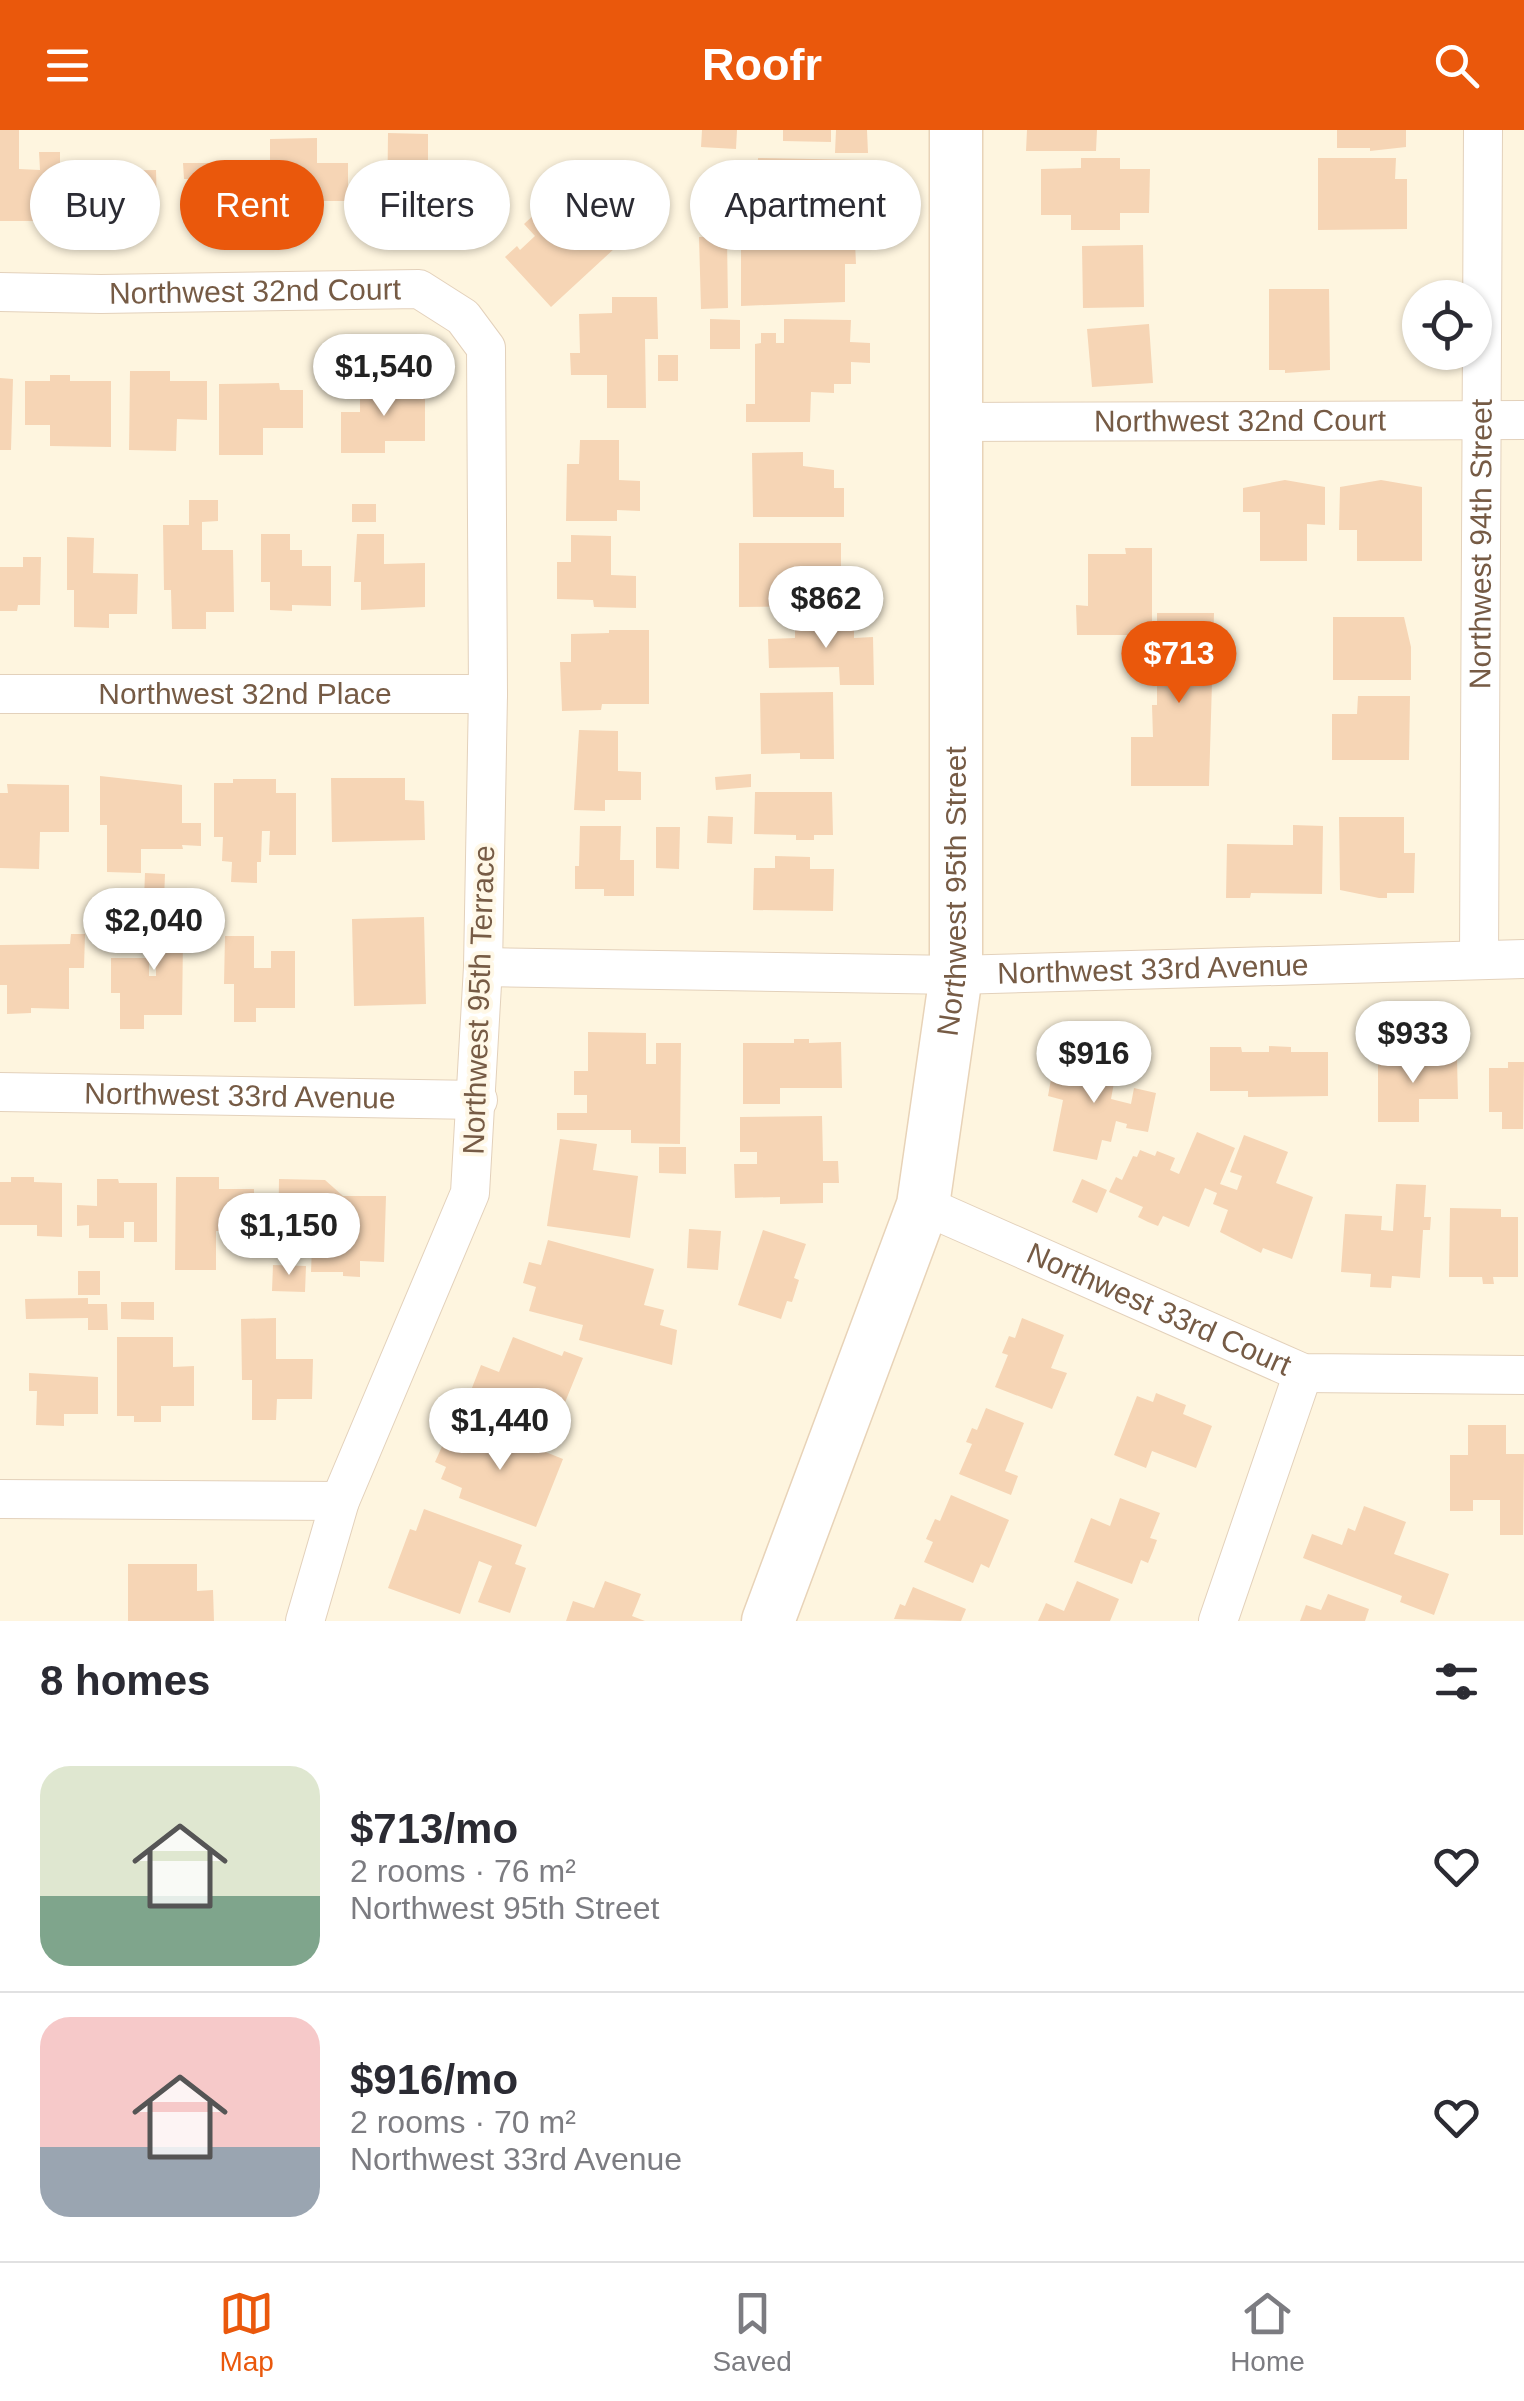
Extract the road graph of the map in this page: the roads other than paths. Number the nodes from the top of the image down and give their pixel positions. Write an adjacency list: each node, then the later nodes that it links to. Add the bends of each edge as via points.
1 (956, 130): 7 (street, Northwest 95th Street)
2 (1483, 130): 5 (street, Northwest 94th Street)
3 (0, 292): 4 (street, Northwest 32nd Court, via 419,289 463,317)
4 (486, 348): 9 (street, Northwest 95th Terrace)
5 (1482, 420): 6 (street, Northwest 32nd Court); 7 (street, Northwest 32nd Court); 10 (street, Northwest 94th Street)
6 (1524, 420)
7 (958, 422): 13 (street, Northwest 95th Street)
8 (0, 694): 9 (street, Northwest 32nd Place)
9 (488, 694): 12 (street, Northwest 95th Terrace)
10 (1479, 958): 11 (street, Northwest 33rd Avenue); 13 (street, Northwest 33rd Avenue)
11 (1524, 959)
12 (483, 967): 13 (street, Northwest 33rd Avenue); 15 (street, Northwest 95th Terrace)
13 (956, 975): 16 (street, Northwest 95th Street)
14 (0, 1092): 15 (street, Northwest 33rd Avenue)
15 (478, 1100): 20 (street, Northwest 95th Terrace, via 470,1193)
16 (923, 1205): 17 (street, Northwest 33rd Court); 22 (street, Northwest 95th Street)
17 (1303, 1372): 18 (street, Northwest 33rd Court); 23 (street)
18 (1524, 1375)
19 (0, 1499): 20 (street)
20 (340, 1501): 21 (street, Northwest 95th Terrace)
21 (305, 1621)
22 (768, 1621)
23 (1218, 1621)

